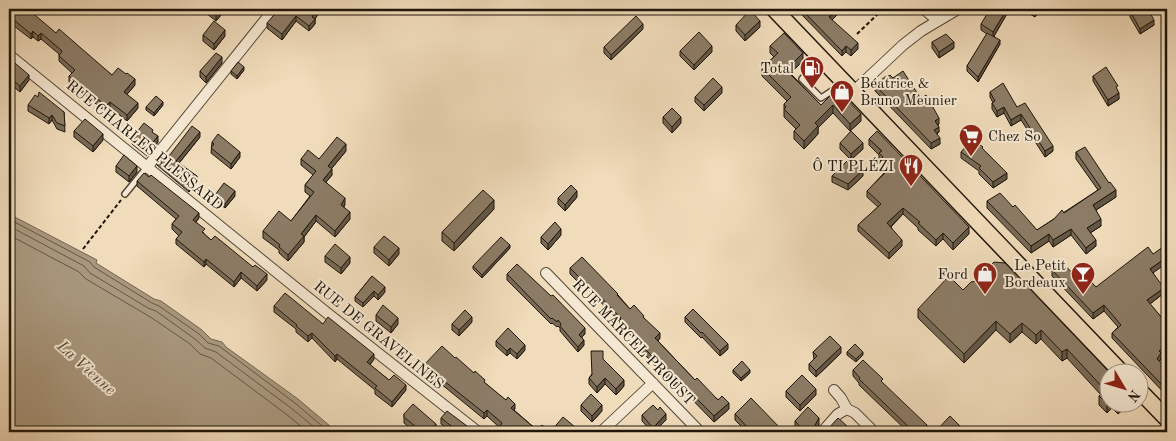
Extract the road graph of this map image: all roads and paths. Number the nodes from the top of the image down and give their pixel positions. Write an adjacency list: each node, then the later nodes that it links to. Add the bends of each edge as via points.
1 (274, 9): 11 (street)
2 (774, 9): 9 (main road)
3 (883, 9): 7 (path)
4 (924, 9): 6 (street)
5 (958, 9): 6 (street)
6 (938, 21): 10 (street)
7 (857, 34)
8 (9, 54): 11 (street, RUE CHARLES PLESSARD)
9 (819, 56): 10 (main road); 10 (lane, via 802,79 821,98)
10 (849, 87): 16 (main road)
11 (148, 166): 12 (lane); 14 (street, RUE CHARLES PLESSARD)
12 (125, 194): 13 (path)
13 (83, 250)
14 (262, 260): 22 (street, RUE DE GRAVELINES)
15 (546, 273): 17 (street, RUE MARCEL PROUST)
16 (1113, 364)
17 (653, 383): 23 (street); 24 (street, RUE MARCEL PROUST)
18 (834, 390): 20 (street)
19 (1148, 400): 21 (main road)
20 (847, 410): 25 (street, via 838,414); 26 (street, via 855,413)
21 (1166, 417)
22 (478, 432)
23 (601, 432)
24 (700, 432)
25 (822, 432)
26 (874, 432)

